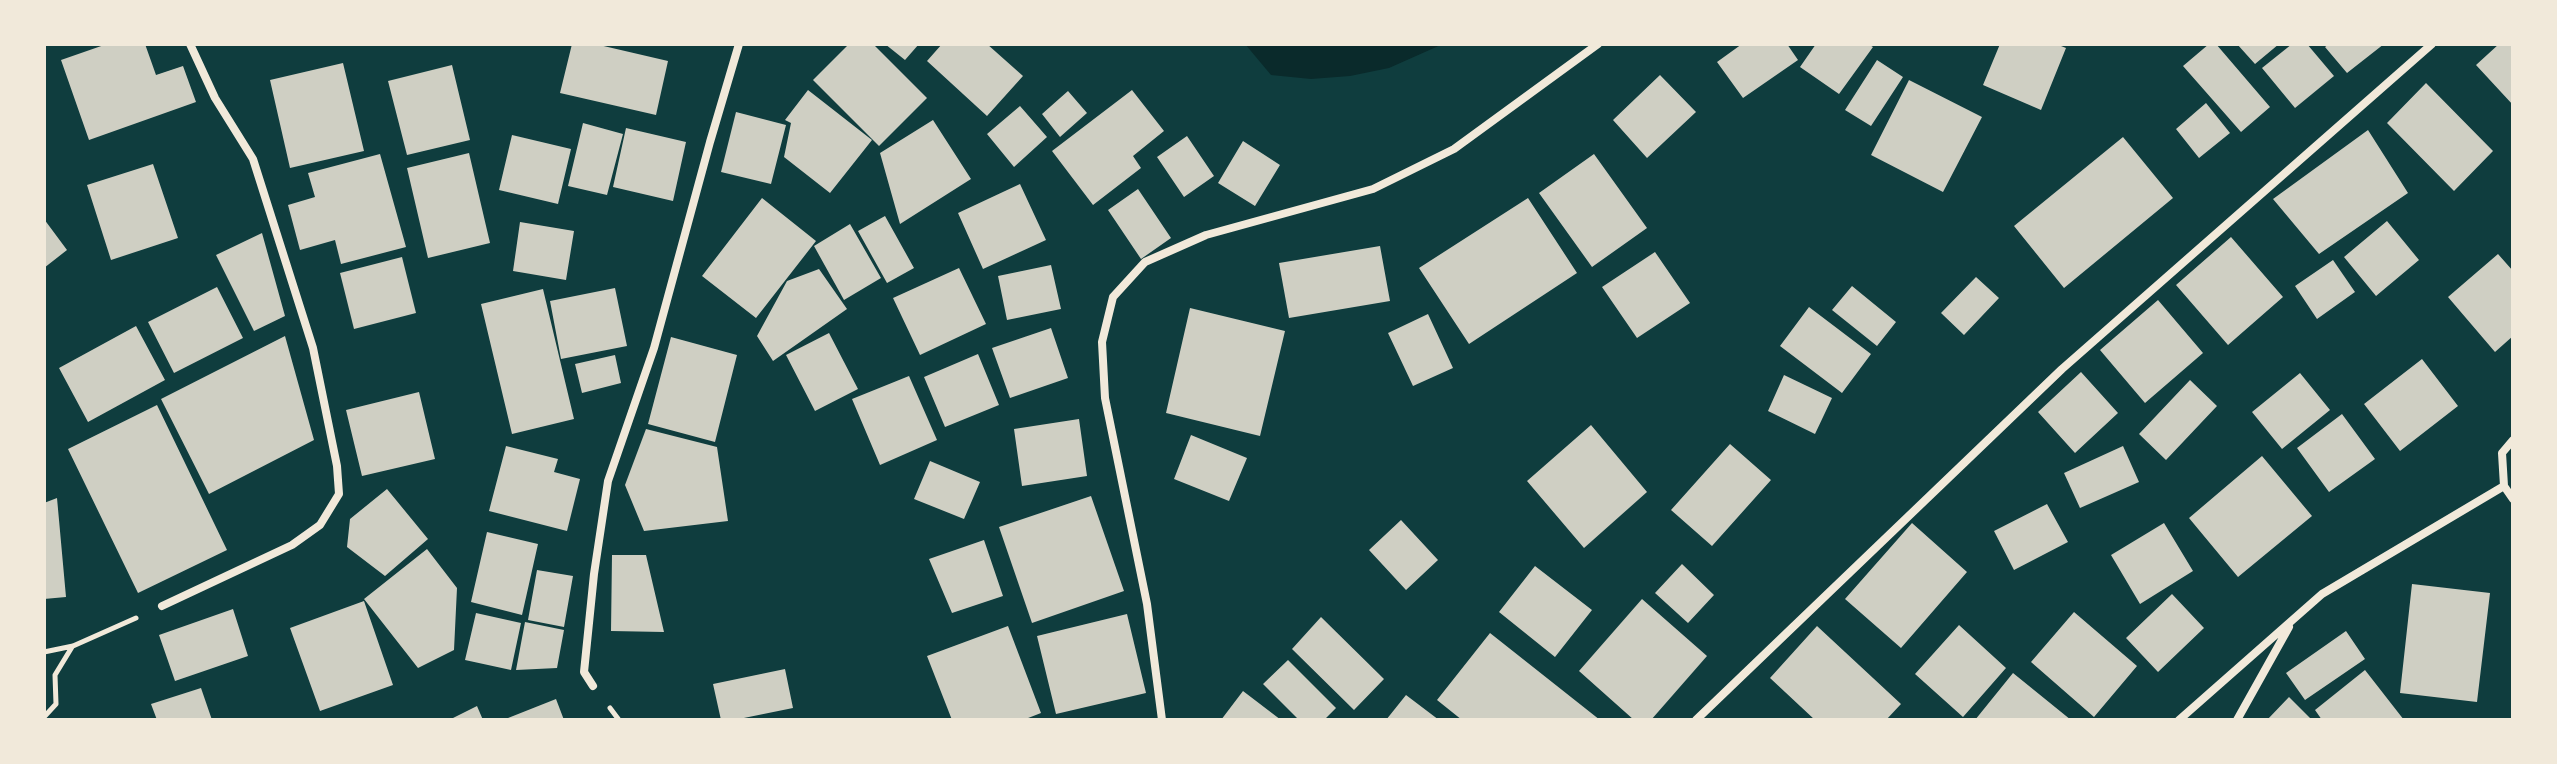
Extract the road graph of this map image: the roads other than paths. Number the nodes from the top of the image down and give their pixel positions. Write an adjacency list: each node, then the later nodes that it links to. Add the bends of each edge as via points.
1 (190, 44): 8 (street, via 258,173 313,348 339,494 320,525 292,545)
2 (739, 44): 10 (street, via 654,348 608,481 584,672)
3 (1598, 44): 11 (street, via 1454,149 1373,189 1206,235 1145,262 1113,297 1102,342 1105,398 1147,604)
4 (2432, 44): 12 (street, via 2062,369)
5 (2513, 440): 6 (street, via 2502,453)
6 (2504, 486): 7 (street); 9 (street, via 2322,594)
7 (2513, 499)
8 (162, 606)
9 (2293, 619): 13 (street); 14 (street)
10 (593, 686)
11 (1162, 720)
12 (1696, 720)
13 (2179, 720)
14 (2237, 720)

